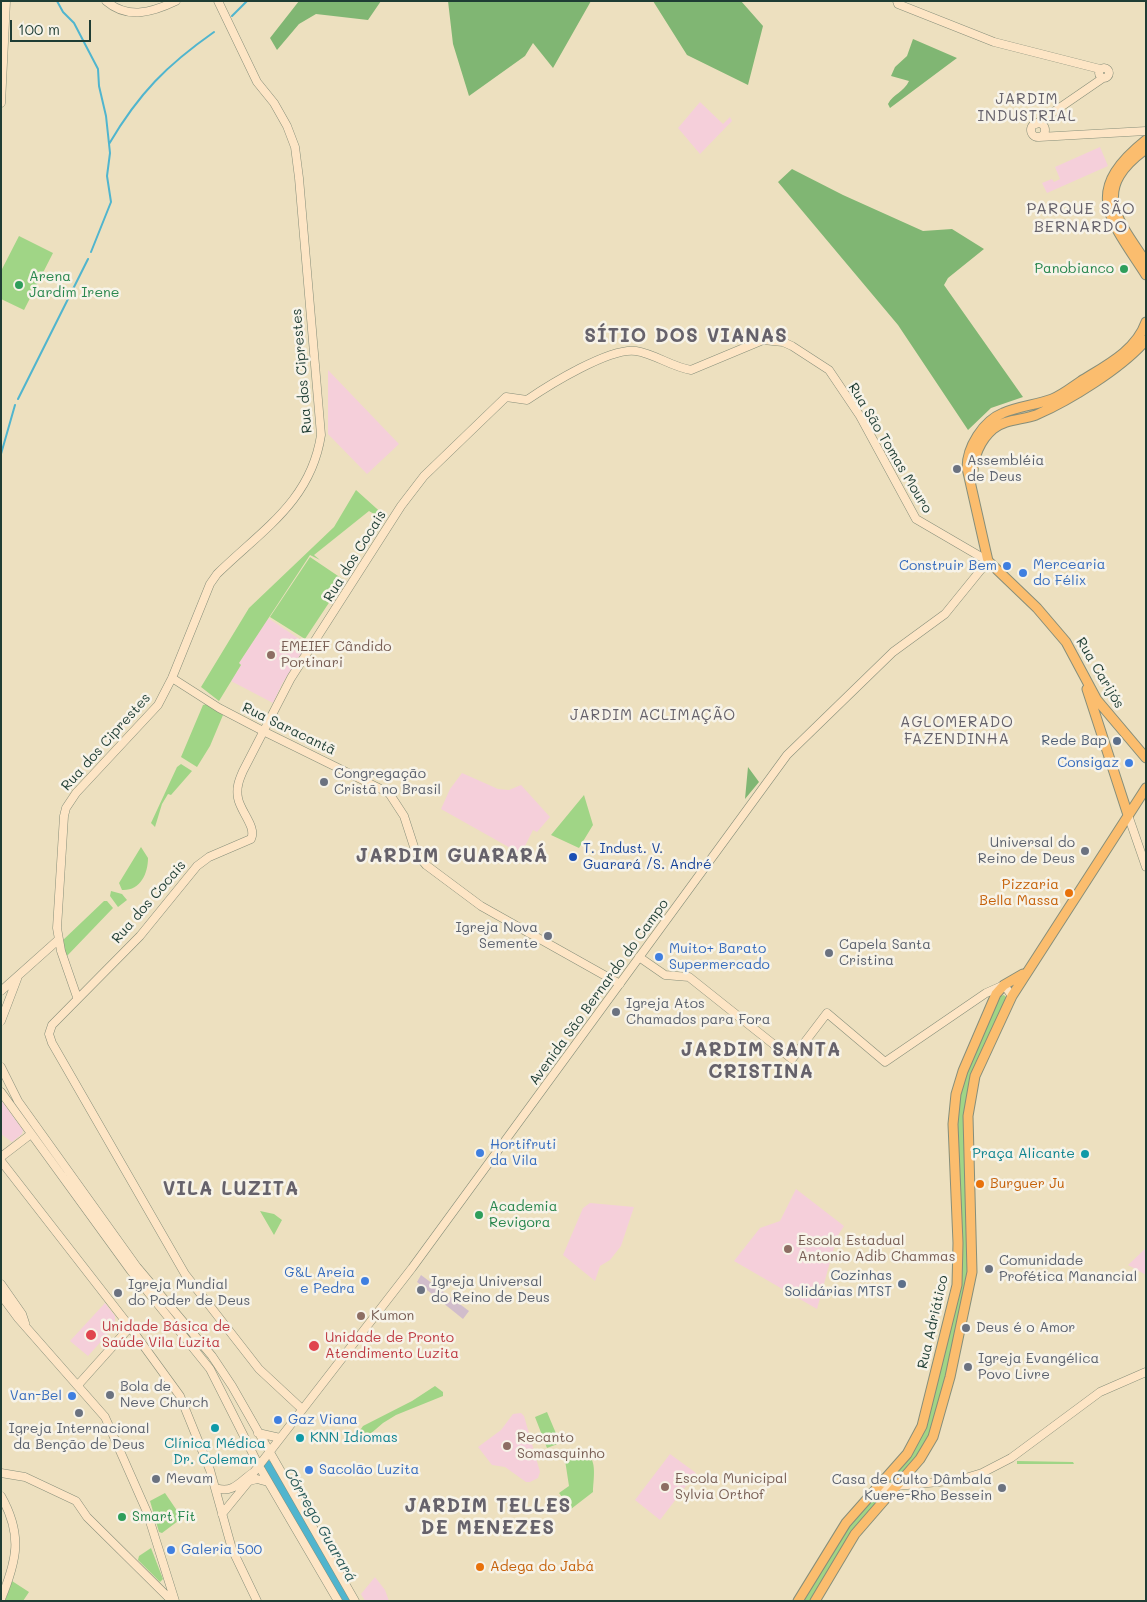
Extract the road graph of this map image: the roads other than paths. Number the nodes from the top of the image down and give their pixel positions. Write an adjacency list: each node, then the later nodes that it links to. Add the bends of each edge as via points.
1 (6, 1): 6 (street)
2 (106, 1): 3 (street, via 129,13 154,10)
3 (176, 1)
4 (897, 1): 7 (street, via 994,42 1108,70 1108,76)
5 (219, 2): 20 (street, Rua dos Ciprestes, via 256,82 282,115 295,148 321,435 314,465 299,494 210,584)
6 (1, 103)
7 (1054, 111): 8 (street); 10 (street)
8 (1036, 124): 10 (street); 10 (street, via 1032,135)
9 (1146, 131): 10 (street, via 1060,136)
10 (1042, 132)
11 (1146, 140): 14 (main road, via 1121,164 1106,198 1114,225)
12 (1146, 150): 13 (main road, via 1129,163 1114,196 1116,217)
13 (1146, 262)
14 (1146, 275)
15 (1146, 322): 18 (main road, via 1139,336 1121,356 1053,399 998,415 979,434 969,455 968,475)
16 (1146, 340): 18 (main road, via 1132,356 1088,386 1042,412 998,425 982,442 974,459 973,474 986,522)
17 (506, 397): 18 (street, Rua São Tomas Mouro, via 527,400 620,351 646,353 691,370 763,340 783,342 830,370 860,416 916,519); 23 (street, Rua dos Cocais, via 424,476 401,506 291,678)
18 (990, 564): 19 (main road, Rua Carijós, via 1037,608 1066,642); 29 (street, Avenida São Bernardo do Campo, via 945,614 893,652 787,755)
19 (1083, 676): 21 (main road, Rua Carijós); 22 (main road)
20 (172, 678): 23 (street, Rua Saracantã); 28 (street, Rua dos Ciprestes, via 148,718 76,793 66,808 61,848)
21 (1114, 721): 22 (main road); 24 (main road, Rua Carijós)
22 (1099, 730): 26 (main road)
23 (265, 732): 32 (street, Rua Saracantã, via 389,793 404,816 416,853 426,865 481,906); 36 (street, Rua dos Cocais, via 238,786 241,809 253,830 251,839 202,862 140,936)
24 (1146, 758)
25 (1146, 788): 26 (main road, Rua Adriático)
26 (1128, 815): 27 (street); 30 (main road, Rua Adriático)
27 (1146, 867)
28 (58, 940): 31 (street); 36 (street)
29 (639, 957): 32 (street, Avenida São Bernardo do Campo); 37 (street, via 666,976 689,977 792,1059 827,1013 885,1062)
30 (1027, 971): 33 (main road, Rua Adriático); 33 (main road, Rua Adriático, via 1018,986)
31 (18, 977): 34 (street); 38 (street)
32 (620, 984): 50 (street, Avenida São Bernardo do Campo, via 412,1268)
33 (1008, 990): 35 (main road, Rua Adriático); 37 (street); 61 (main road, Rua Adriático, via 970,1096 972,1263 969,1296 936,1429 920,1459)
34 (1, 991)
35 (996, 994): 37 (street); 60 (main road, Rua Adriático, via 956,1094 953,1124 958,1266 950,1314 918,1435 907,1454)
36 (78, 997): 50 (street, Rua dos Cocais, via 52,1025 49,1034 54,1048 185,1274 260,1369)
37 (979, 998)
38 (2, 1014)
39 (1, 1067): 52 (street, via 18,1101 141,1272 218,1364)
40 (1, 1092): 41 (street)
41 (31, 1134): 42 (street); 51 (street, via 131,1271 210,1369)
42 (1, 1157)
43 (1, 1161): 47 (street)
44 (1, 1284): 46 (street)
45 (1, 1295): 46 (street)
46 (25, 1323): 49 (street)
47 (130, 1327): 49 (street); 59 (street, via 180,1396)
48 (1146, 1372): 61 (street, via 1089,1399 990,1470 959,1480)
49 (78, 1386): 69 (street, via 109,1424 147,1512)
50 (302, 1409): 54 (street, Avenida São Bernardo do Campo)
51 (238, 1423): 52 (street, via 246,1420); 56 (street)
52 (254, 1425): 53 (street)
53 (258, 1433): 54 (street); 55 (street)
54 (280, 1438): 55 (street, Avenida São Bernardo do Campo)
55 (269, 1452): 56 (street, Avenida São Bernardo do Campo); 72 (street)
56 (259, 1466): 58 (street); 59 (street, Avenida São Bernardo do Campo, via 235,1487 227,1490)
57 (1, 1472): 69 (street, via 25,1477 76,1501 87,1517)
58 (268, 1482): 63 (street, via 249,1481); 71 (street)
59 (216, 1488): 63 (street)
60 (876, 1488): 61 (street); 64 (main road, Rua Adriático)
61 (894, 1488): 65 (main road, Rua Adriático)
62 (1, 1496): 68 (street, via 14,1525 16,1549)
63 (222, 1514): 70 (street, via 234,1555)
64 (839, 1532): 65 (main road, via 841,1542); 66 (main road, Rua Adriático)
65 (849, 1544): 67 (main road, Rua Adriático)
66 (825, 1554): 67 (main road); 73 (main road, Rua Adriático)
67 (839, 1560): 74 (main road, Rua Adriático)
68 (1, 1600)
69 (173, 1601)
70 (257, 1601)
71 (338, 1601)
72 (355, 1601)
73 (798, 1601)
74 (815, 1601)

